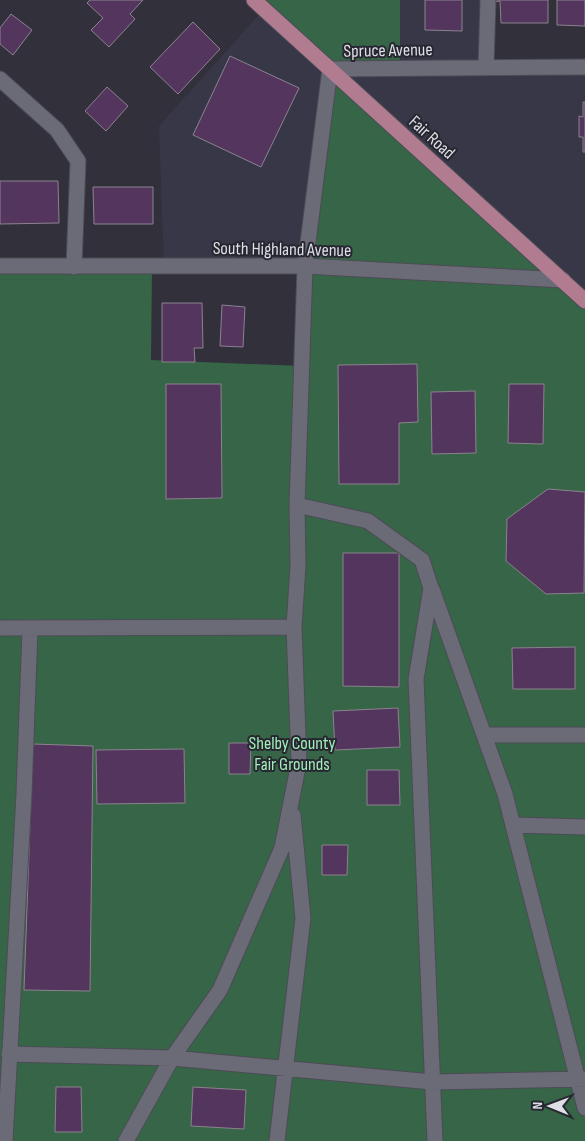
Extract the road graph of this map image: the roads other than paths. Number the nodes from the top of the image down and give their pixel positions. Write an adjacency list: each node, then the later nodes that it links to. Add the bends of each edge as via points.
1 (254, 0): 5 (main road, Fair Road)
2 (488, 0): 3 (street)
3 (486, 67): 4 (street, Spruce Avenue); 5 (street, Spruce Avenue)
4 (585, 67)
5 (330, 69): 8 (street, Spruce Avenue); 10 (main road, Fair Road)
6 (0, 79): 9 (street, via 57,130 78,161)
7 (0, 266): 9 (street, South Highland Avenue)
8 (305, 266): 9 (street, South Highland Avenue); 10 (street, South Highland Avenue); 12 (street, Spruce Avenue)
9 (74, 267)
10 (563, 280): 11 (main road, Fair Road)
11 (585, 301)
12 (298, 505): 13 (street, via 368,522 422,560); 14 (street, Spruce Avenue)
13 (431, 588): 17 (street); 26 (street, via 416,679)
14 (294, 627): 16 (street); 19 (street, Spruce Avenue, via 299,762)
15 (0, 628): 16 (street)
16 (30, 629): 22 (street)
17 (484, 735): 18 (street); 20 (street)
18 (585, 736)
19 (292, 798): 23 (street, Spruce Avenue, via 282,848 220,990); 24 (street, via 303,918)
20 (513, 825): 21 (street); 25 (street)
21 (585, 827)
22 (9, 1054): 23 (street); 28 (street)
23 (172, 1058): 24 (street); 29 (street, Spruce Avenue)
24 (286, 1069): 26 (street); 30 (street)
25 (581, 1078): 26 (street); 27 (street)
26 (432, 1082): 31 (street)
27 (585, 1108)
28 (5, 1141)
29 (126, 1141)
30 (277, 1141)
31 (435, 1141)

